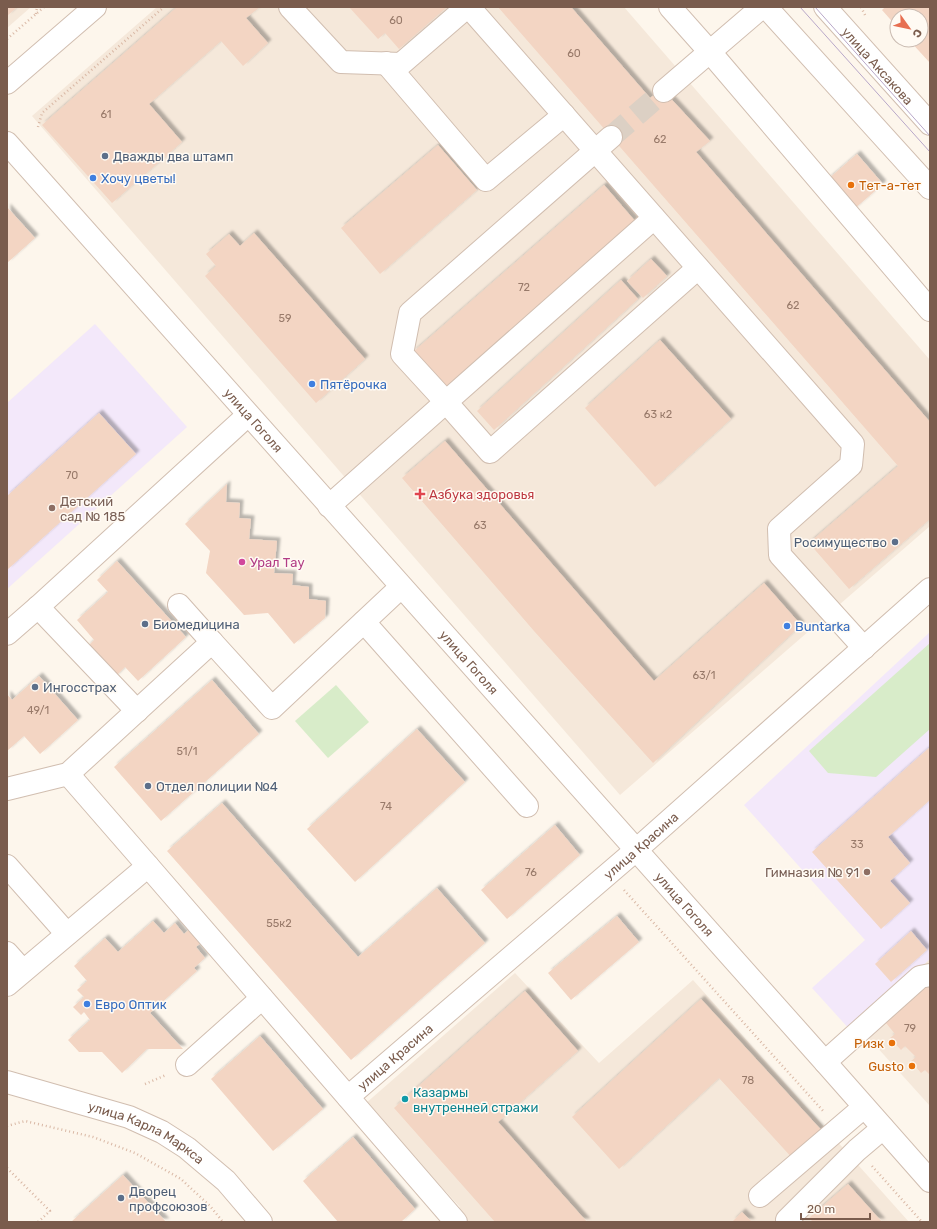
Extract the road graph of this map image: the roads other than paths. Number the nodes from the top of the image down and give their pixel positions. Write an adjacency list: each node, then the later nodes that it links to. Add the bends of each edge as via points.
1 (96, 7): 10 (street)
2 (290, 7): 9 (street, via 341,62)
3 (468, 7): 9 (street, via 401,64); 12 (street)
4 (670, 7): 8 (street)
5 (762, 7): 8 (street)
6 (766, 7): 16 (street)
7 (845, 13): 13 (street, улица Аксакова)
8 (710, 52): 11 (street); 19 (street)
9 (386, 63): 12 (street, via 486,180)
10 (7, 83)
11 (664, 91)
12 (564, 115): 15 (street)
13 (930, 124)
14 (7, 143): 21 (street, улица Гоголя)
15 (603, 143): 17 (street); 20 (street, via 410,313 402,354)
16 (930, 188)
17 (654, 218): 18 (street); 20 (street)
18 (698, 268): 20 (street, via 490,452); 30 (street, via 853,444 851,465 779,529 780,555)
19 (930, 310)
20 (446, 402): 22 (street)
21 (248, 414): 22 (street, улица Гоголя); 26 (street)
22 (329, 506): 23 (street, улица Гоголя)
23 (401, 587): 27 (street); 35 (street, улица Гоголя)
24 (930, 589): 30 (street, улица Красина)
25 (179, 605): 29 (street)
26 (38, 607): 28 (street); 31 (street)
27 (364, 622): 29 (street, via 272,708); 34 (street)
28 (7, 634)
29 (212, 642): 31 (street)
30 (864, 648): 35 (street, улица Красина)
31 (137, 711): 32 (street)
32 (68, 774): 33 (street); 37 (street)
33 (7, 789)
34 (527, 806)
35 (636, 850): 43 (street, улица Гоголя); 46 (street, улица Красина)
36 (7, 866): 38 (street)
37 (148, 866): 38 (street); 42 (street)
38 (67, 934): 41 (street)
39 (7, 953): 41 (street)
40 (930, 975): 43 (street, via 920,977)
41 (15, 978)
42 (262, 998): 44 (street); 46 (street)
43 (825, 1062): 47 (street, улица Гоголя)
44 (187, 1065)
45 (7, 1082): 52 (street, улица Карла Маркса, via 129,1117 162,1132 187,1148 226,1181)
46 (348, 1097): 53 (street)
47 (864, 1107): 48 (street, улица Гоголя); 50 (street)
48 (883, 1128): 49 (street, улица Гоголя); 51 (street, via 857,1150)
49 (930, 1181)
50 (760, 1196)
51 (787, 1221)
52 (261, 1222)
53 (456, 1222)

